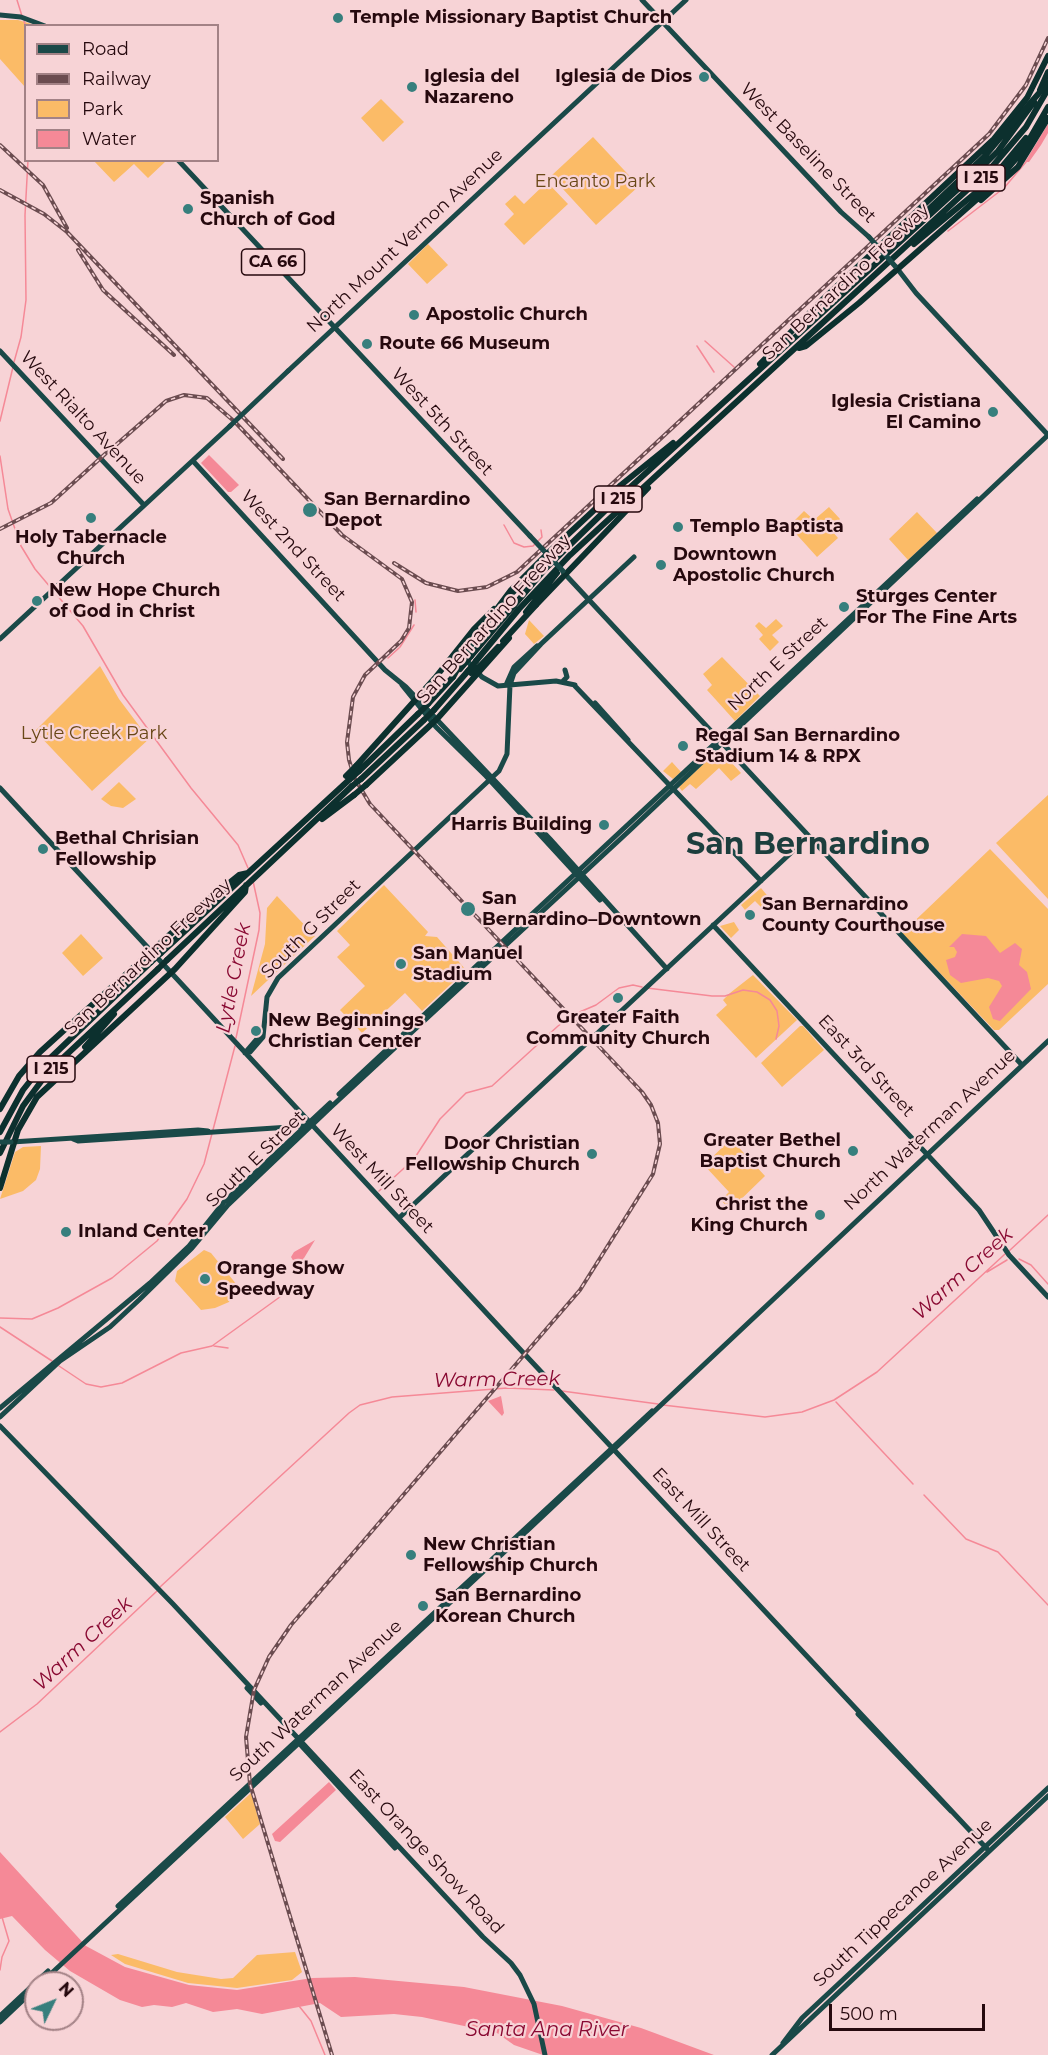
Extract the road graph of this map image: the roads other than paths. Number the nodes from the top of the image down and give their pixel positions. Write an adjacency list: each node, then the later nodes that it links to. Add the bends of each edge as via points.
1 (642, 0): 4 (main road, West Baseline Street)
2 (686, 0): 4 (main road, North Mount Vernon Avenue)
3 (0, 15): 5 (main road)
4 (663, 22): 16 (main road, West Baseline Street, bridge); 20 (main road, North Mount Vernon Avenue)
5 (40, 24)
6 (1048, 56): 14 (highway, via 1020,107)
7 (1048, 72): 19 (highway, San Bernardino Freeway / I 215, via 1033,104 998,151)
8 (1048, 83): 12 (highway, bridge)
9 (1048, 89): 17 (highway, San Bernardino Freeway / I 215, via 1026,128 1004,155)
10 (1048, 106): 15 (highway, via 1022,152); 17 (highway, via 992,180)
11 (1048, 118): 15 (highway, via 1008,177)
12 (1000, 140): 14 (highway); 19 (highway)
13 (180, 162): 20 (main road, West 5th Street / CA 66)
14 (963, 170): 16 (highway)
15 (966, 209): 18 (highway)
16 (878, 247): 18 (main road, West Baseline Street, bridge); 23 (highway, via 764,358)
17 (898, 254): 21 (highway, San Bernardino Freeway / I 215)
18 (896, 267): 21 (highway, via 815,338); 24 (main road, West Baseline Street)
19 (856, 282): 23 (highway, San Bernardino Freeway / I 215)
20 (334, 328): 27 (main road, North Mount Vernon Avenue, bridge); 30 (main road, West 5th Street / CA 66, bridge)
21 (795, 349): 26 (highway, San Bernardino Freeway / I 215)
22 (0, 351): 28 (main road, West Rialto Avenue)
23 (755, 372): 25 (highway, San Bernardino Freeway / I 215)
24 (1048, 435): 46 (main road, North E Street)
25 (681, 438): 30 (highway, via 668,445); 32 (highway, San Bernardino Freeway / I 215)
26 (681, 453): 29 (highway, San Bernardino Freeway / I 215); 33 (highway)
27 (192, 461): 28 (main road, North Mount Vernon Avenue); 43 (main road, West 2nd Street)
28 (144, 505): 35 (main road, North Mount Vernon Avenue)
29 (598, 529): 37 (highway, San Bernardino Freeway / I 215, via 546,578); 39 (highway, via 548,583 499,652)
30 (547, 554): 33 (main road, West 5th Street / CA 66, bridge); 40 (highway, bridge, via 511,590)
31 (634, 557): 34 (main road)
32 (554, 559): 36 (highway, via 543,564 486,616); 37 (highway, San Bernardino Freeway / I 215)
33 (564, 573): 34 (main road, West 5th Street); 39 (highway, bridge)
34 (588, 600): 42 (main road, via 517,669); 46 (main road, West 5th Street)
35 (0, 639)
36 (457, 650): 39 (main road); 43 (highway)
37 (473, 658): 39 (highway, San Bernardino Freeway / I 215, bridge); 40 (highway, San Bernardino Freeway / I 215, bridge)
38 (565, 670): 41 (main road, via 567,677)
39 (471, 673): 42 (main road, via 495,684); 44 (highway); 48 (highway, San Bernardino Freeway / I 215, bridge)
40 (453, 677): 48 (highway, San Bernardino Freeway / I 215, bridge)
41 (563, 681): 42 (main road); 53 (main road, via 583,693)
42 (508, 685): 51 (main road, South G Street, via 505,761)
43 (415, 700): 44 (main road, West 2nd Street); 50 (highway)
44 (435, 722): 45 (main road, West 2nd Street); 47 (main road, West 2nd Street); 55 (highway, bridge, via 354,795)
45 (452, 742): 47 (main road); 51 (main road, West 2nd Street)
46 (718, 742): 53 (main road, North E Street); 56 (main road, West 5th Street)
47 (464, 748): 51 (main road, West 2nd Street)
48 (385, 752): 49 (highway, San Bernardino Freeway / I 215)
49 (376, 760): 50 (highway, San Bernardino Freeway / I 215); 52 (highway, San Bernardino Freeway / I 215, bridge, via 361,778)
50 (357, 769): 52 (highway, bridge)
51 (491, 779): 57 (main road, West 2nd Street); 71 (main road, South G Street, via 275,981 267,997 259,1044)
52 (350, 780): 55 (highway, San Bernardino Freeway / I 215); 58 (highway, San Bernardino Freeway / I 215)
53 (672, 786): 57 (main road, North E Street); 59 (main road)
54 (0, 790): 65 (main road, West Mill Street)
55 (316, 822): 60 (highway, San Bernardino Freeway / I 215)
56 (808, 837): 59 (main road); 72 (main road, West 5th Street)
57 (579, 874): 61 (main road, West 2nd Street); 62 (main road, West 2nd Street); 76 (main road, South E Street)
58 (240, 877): 65 (highway); 68 (highway, San Bernardino Freeway / I 215, bridge)
59 (760, 881): 64 (main road)
60 (246, 885): 67 (highway, via 245,892); 69 (highway, San Bernardino Freeway / I 215, bridge)
61 (594, 893): 62 (main road); 63 (main road, West 2nd Street)
62 (609, 905): 63 (main road, West 2nd Street)
63 (623, 921): 66 (main road, West 2nd Street)
64 (713, 925): 66 (main road); 81 (main road, East 3rd Street)
65 (151, 952): 67 (main road, West Mill Street); 73 (highway, via 40,1052)
66 (667, 969): 83 (main road)
67 (171, 972): 71 (main road, West Mill Street); 74 (highway)
68 (115, 998): 73 (highway, via 51,1044); 77 (highway, San Bernardino Freeway / I 215, via 42,1066 23,1090)
69 (124, 1000): 74 (highway); 80 (highway, San Bernardino Freeway / I 215, via 42,1079 19,1111)
70 (1048, 1041): 72 (main road, North Waterman Avenue)
71 (245, 1053): 76 (main road, West Mill Street)
72 (1022, 1065): 81 (main road, North Waterman Avenue)
73 (19, 1076): 75 (highway)
74 (45, 1088): 78 (highway, via 27,1113)
75 (0, 1109)
76 (308, 1124): 78 (main road); 83 (main road, West Mill Street); 87 (main road, South E Street, via 131,1308)
77 (0, 1132)
78 (14, 1142): 79 (main road, bridge); 82 (highway)
79 (0, 1143)
80 (0, 1153)
81 (927, 1154): 84 (main road, North Waterman Avenue); 85 (main road, East 3rd Street, via 984,1216 1007,1253)
82 (0, 1188)
83 (399, 1218): 86 (main road, West Mill Street)
84 (833, 1242): 89 (main road, South Waterman Avenue)
85 (1048, 1297)
86 (488, 1313): 94 (main road, East Mill Street)
87 (51, 1365): 88 (main road, South E Street); 91 (main road, South E Street)
88 (0, 1408)
89 (654, 1410): 90 (main road, South Waterman Avenue); 93 (main road, South Waterman Avenue)
90 (646, 1414): 93 (main road); 94 (main road, South Waterman Avenue)
91 (0, 1417)
92 (0, 1426): 97 (main road, East Orange Show Road)
93 (631, 1433): 94 (main road, South Waterman Avenue)
94 (613, 1448): 95 (main road, South Waterman Avenue); 96 (main road, South Waterman Avenue); 100 (main road, East Mill Street)
95 (500, 1551): 96 (main road); 97 (main road, South Waterman Avenue)
96 (490, 1566): 97 (main road, South Waterman Avenue)
97 (299, 1741): 101 (main road, South Waterman Avenue); 106 (main road, East Orange Show Road, via 454,1909 515,1968 538,2017)
98 (1048, 1788): 100 (main road, South Tippecanoe Avenue)
99 (1048, 1796): 100 (main road, South Tippecanoe Avenue)
100 (987, 1848): 107 (main road, South Tippecanoe Avenue, via 802,2018)
101 (57, 1965): 102 (main road, South Waterman Avenue); 104 (main road, South Waterman Avenue)
102 (52, 1971)
103 (24, 1999): 105 (main road)
104 (0, 2016)
105 (0, 2022)
106 (545, 2055)
107 (772, 2055)

